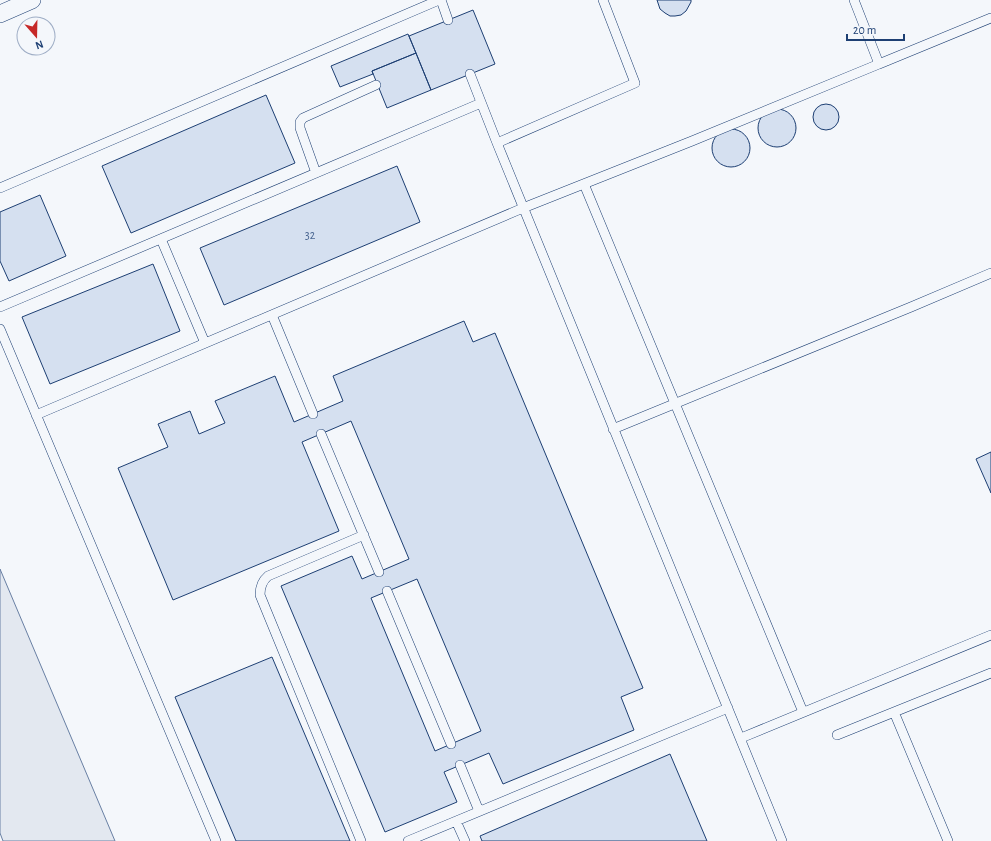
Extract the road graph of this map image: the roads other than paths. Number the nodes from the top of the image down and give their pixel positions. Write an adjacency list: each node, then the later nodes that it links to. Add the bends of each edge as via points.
1 (32, 0): 5 (street)
2 (440, 0): 7 (lane); 15 (lane)
3 (603, 0): 12 (lane, via 635,83)
4 (854, 0): 8 (lane)
5 (0, 14)
6 (991, 18): 8 (lane)
7 (448, 20)
8 (879, 64): 14 (lane)
9 (470, 74): 11 (lane)
10 (376, 85): 13 (lane, via 303,118 300,122)
11 (481, 104): 12 (lane); 13 (lane)
12 (497, 143): 16 (lane)
13 (316, 173): 17 (lane)
14 (584, 184): 16 (lane); 23 (lane)
15 (0, 188)
16 (523, 208): 20 (lane); 26 (lane)
17 (161, 239): 19 (lane); 22 (lane)
18 (991, 273): 23 (lane)
19 (0, 307)
20 (272, 315): 22 (lane); 24 (lane)
21 (0, 329): 25 (lane)
22 (205, 343): 25 (lane)
23 (675, 403): 26 (lane); 34 (lane)
24 (313, 414)
25 (36, 415): 42 (lane)
26 (613, 428): 33 (lane)
27 (321, 434): 28 (lane)
28 (364, 535): 29 (lane); 43 (lane, via 268,576 260,589 273,628)
29 (379, 572)
30 (387, 591): 38 (lane)
31 (991, 635): 34 (lane)
32 (991, 672): 35 (lane)
33 (728, 708): 37 (lane); 40 (lane)
34 (803, 712): 37 (lane)
35 (894, 712): 36 (lane); 47 (lane)
36 (837, 735)
37 (741, 738): 46 (lane)
38 (451, 744)
39 (460, 766): 40 (lane)
40 (479, 811): 41 (lane)
41 (456, 821): 44 (lane); 45 (lane)
42 (216, 841)
43 (361, 841)
44 (408, 841)
45 (465, 841)
46 (782, 841)
47 (948, 841)

